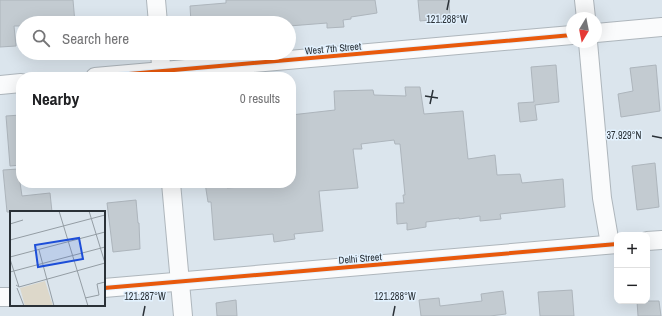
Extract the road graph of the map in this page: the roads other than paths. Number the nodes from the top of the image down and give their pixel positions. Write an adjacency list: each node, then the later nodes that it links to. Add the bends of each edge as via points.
1 (156, 0): 4 (street)
2 (584, 0): 3 (street)
3 (585, 12)
4 (157, 16)
5 (662, 27): 6 (street)
6 (602, 32)
7 (566, 36): 11 (street, West 7th Street)
8 (589, 48): 17 (street, via 602,198)
9 (161, 60): 10 (street)
10 (162, 72)
11 (183, 72)
12 (16, 84): 13 (street)
13 (0, 85)
14 (171, 188): 18 (street)
15 (662, 240): 16 (street)
16 (650, 241)
17 (613, 244): 18 (street, Delhi Street)
18 (180, 282): 19 (street, Delhi Street); 22 (street)
19 (105, 288)
20 (10, 296): 21 (street)
21 (0, 298)
22 (183, 316)

